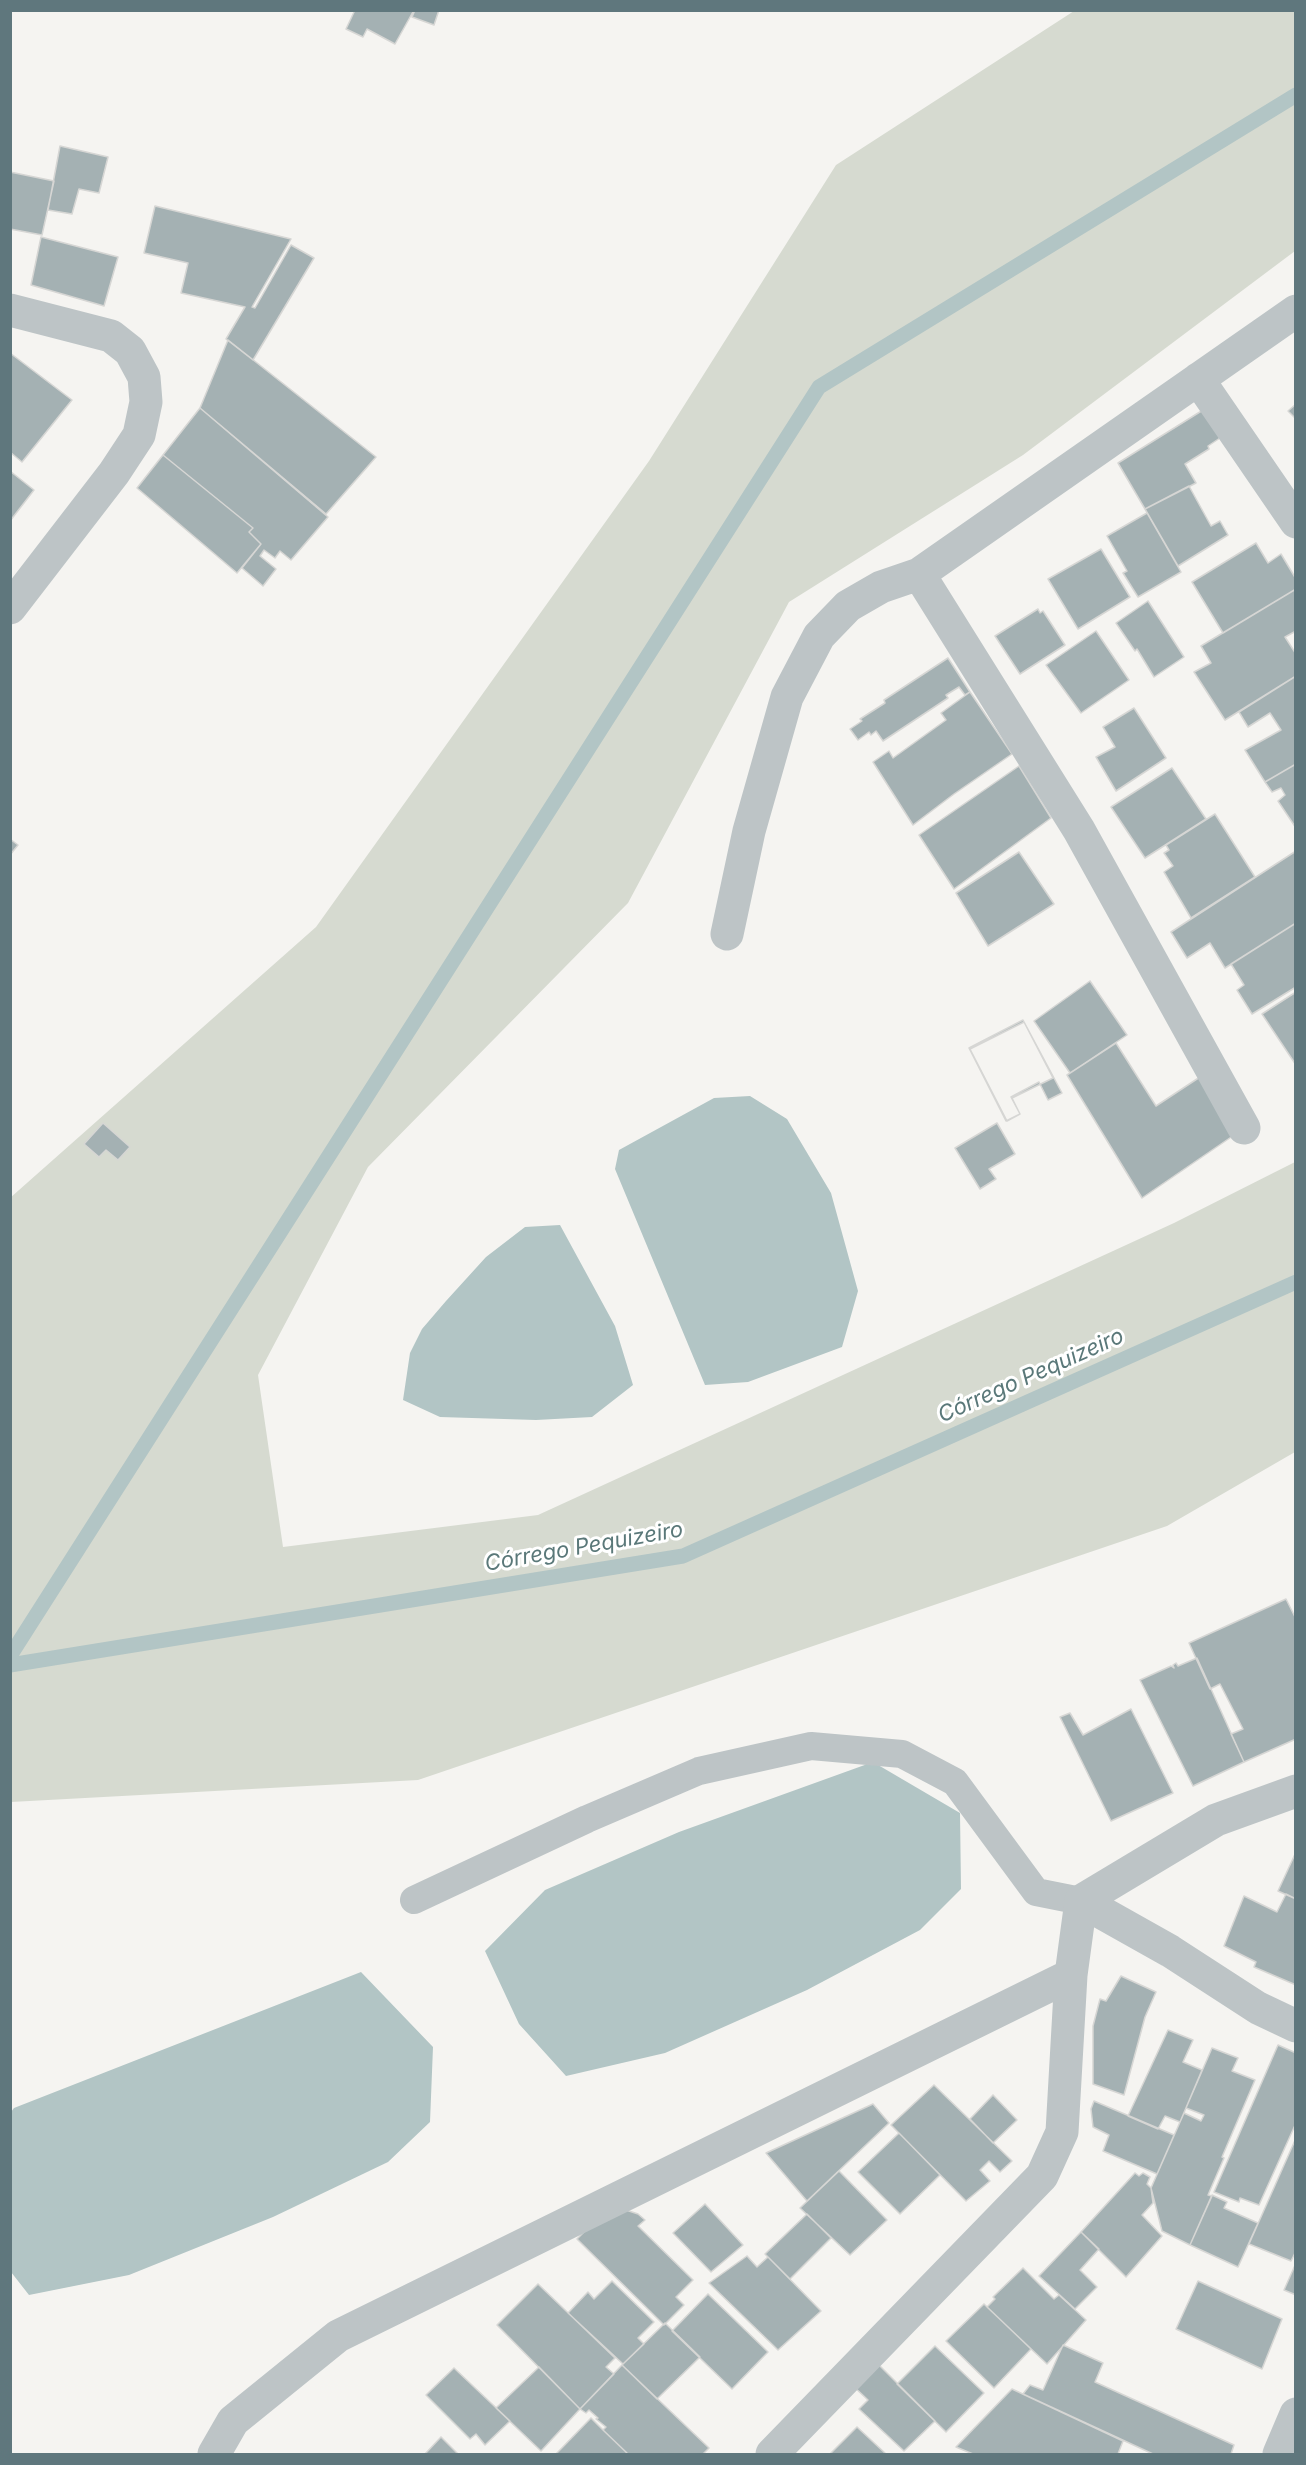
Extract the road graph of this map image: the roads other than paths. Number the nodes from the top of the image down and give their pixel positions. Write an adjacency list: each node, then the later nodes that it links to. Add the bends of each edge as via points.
1 (10, 310): 6 (street, via 111,336 130,351 144,377 146,402 139,435 114,473)
2 (1296, 311): 3 (street)
3 (1198, 379): 4 (street); 5 (street)
4 (1296, 522)
5 (920, 574): 7 (street, via 881,587 848,606 819,636 787,697 749,831); 8 (street, via 1079,830)
6 (10, 608)
7 (727, 934)
8 (1244, 1128)
9 (1296, 1791): 11 (street, via 1216,1820)
10 (414, 1900): 11 (lane, via 699,1771 811,1746 902,1754 955,1782 1036,1892)
11 (1082, 1901): 12 (street); 13 (street, via 1258,2008)
12 (1071, 1975): 15 (street, via 338,2336 233,2421); 16 (street, via 1062,2132 1042,2176)
13 (1296, 2026)
14 (1296, 2414): 17 (street)
15 (214, 2454)
16 (771, 2454)
17 (1279, 2454)

